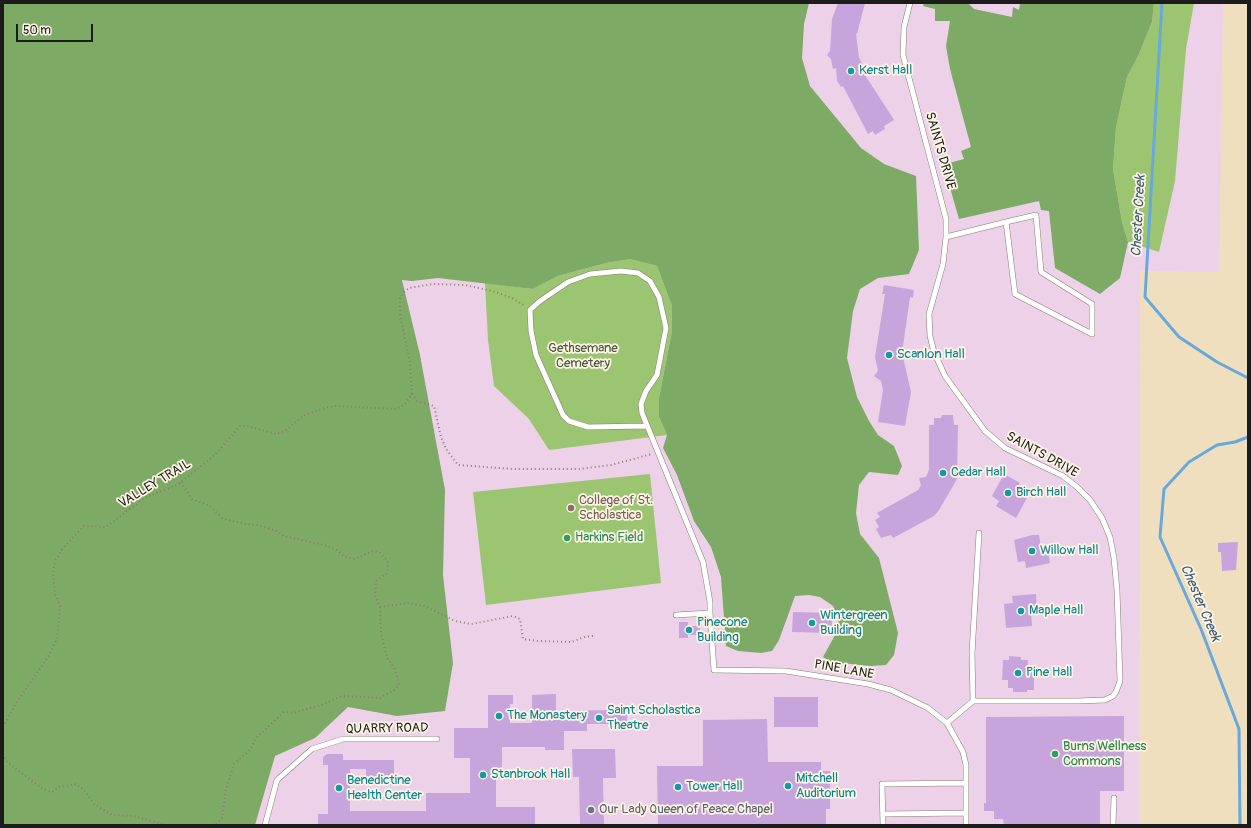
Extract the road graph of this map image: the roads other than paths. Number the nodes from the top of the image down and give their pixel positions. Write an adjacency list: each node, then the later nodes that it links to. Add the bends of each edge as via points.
1 (910, 3): 3 (lane, SAINTS DRIVE, via 904,27 903,55 942,199)
2 (1006, 222): 2 (lane, via 1015,294 1092,334 1092,304 1041,272 1036,215); 3 (lane)
3 (946, 237): 8 (lane, SAINTS DRIVE, via 943,264 929,314 930,336 938,364 974,417 994,440 1005,448 1063,476 1090,500 1110,537 1118,590 1120,681 1113,696 1105,700)
4 (646, 426): 4 (lane, via 641,404 657,375 666,328 659,297 650,281 638,273 621,271 590,274 568,282 530,310 536,355 563,415 569,421 588,427); 6 (lane, via 703,562)
5 (979, 533): 8 (lane, via 972,653)
6 (710, 613): 7 (lane); 9 (lane, PINE LANE, via 714,670 786,671 868,684 910,698)
7 (676, 615)
8 (973, 701): 9 (lane)
9 (947, 723): 11 (lane, PINE LANE, via 963,752 966,765)
10 (437, 740): 15 (lane, QUARRY ROAD, via 343,739 312,749 277,780)
11 (965, 783): 13 (lane, PINE LANE); 14 (lane, via 882,784)
12 (1114, 798): 18 (lane)
13 (965, 813): 14 (lane); 17 (lane, PINE LANE)
14 (884, 814): 16 (lane)
15 (265, 825)
16 (883, 825)
17 (966, 825)
18 (1113, 825)

